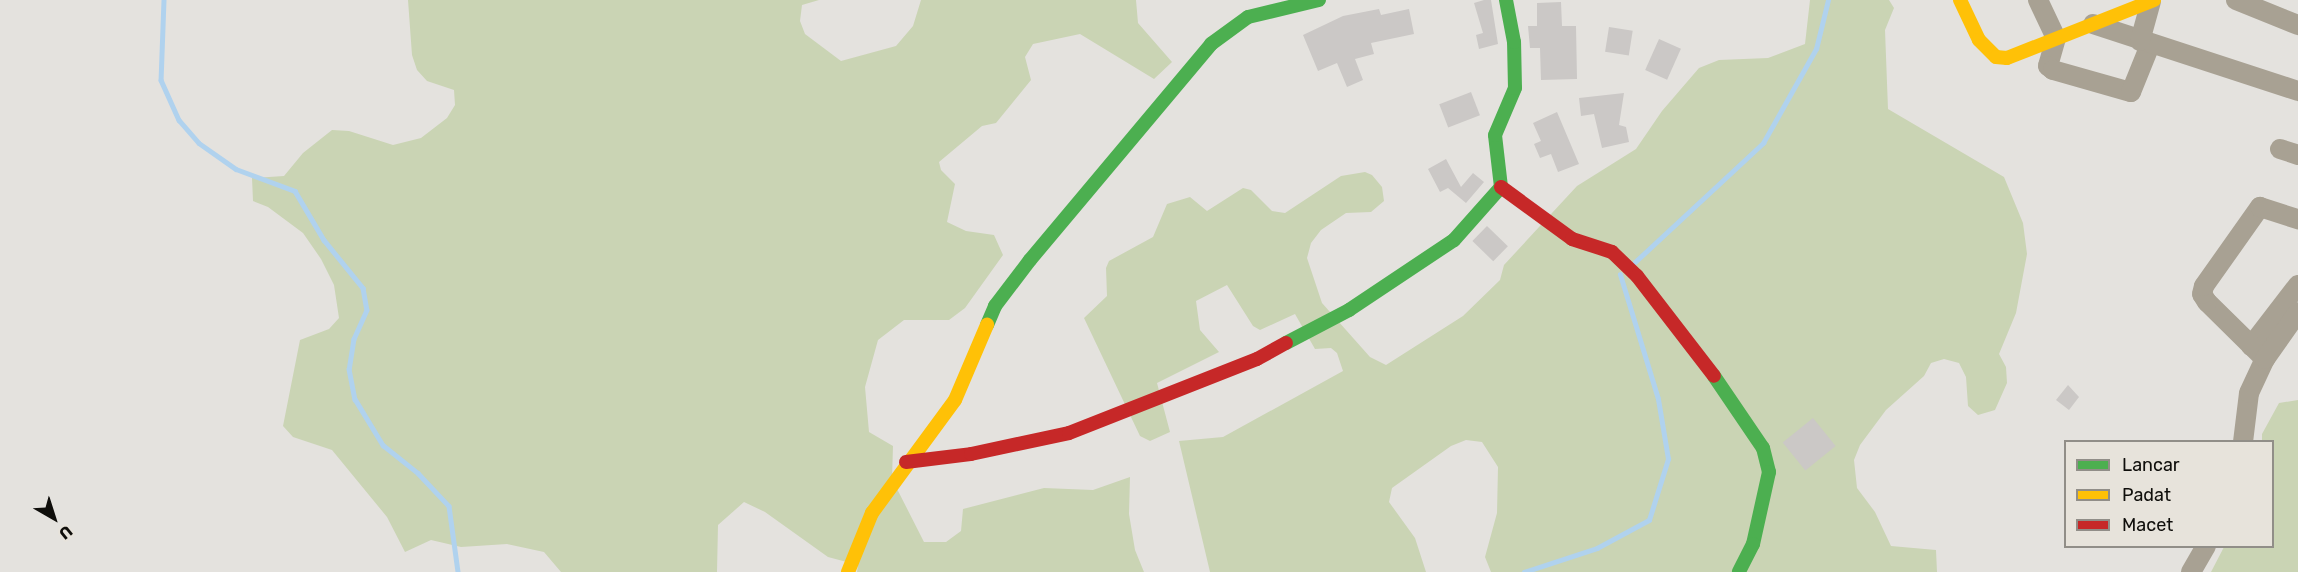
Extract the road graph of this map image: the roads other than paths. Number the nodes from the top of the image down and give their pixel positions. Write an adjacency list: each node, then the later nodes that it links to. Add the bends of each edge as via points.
1 (1319, 0): 20 (street, via 1248,17 1210,44 1004,293 995,306 966,382)
2 (1506, 0): 14 (street, via 1514,42 1515,88 1495,135)
3 (1960, 0): 11 (street, via 1979,40 1996,57 2007,58)
4 (2038, 0): 11 (street)
5 (2236, 0): 7 (street)
6 (2153, 1): 8 (street); 12 (street)
7 (2260, 4): 10 (street)
8 (2121, 6): 9 (street)
9 (2093, 24): 11 (street); 12 (street)
10 (2298, 25)
11 (2056, 38): 12 (street, via 2049,68 2126,93 2134,91)
12 (2145, 43): 13 (street)
13 (2298, 91)
14 (1501, 187): 20 (street, via 1454,240 1349,309 1257,359 1069,433 971,454); 23 (street, via 1572,239 1612,252 1637,276 1724,389 1763,448 1769,472 1765,501 1753,544)
15 (2298, 219): 18 (street, via 2260,207 2204,286 2202,294 2207,302)
16 (2298, 285): 18 (street)
17 (2298, 312): 18 (street)
18 (2258, 352): 19 (street)
19 (2243, 440)
20 (906, 462): 22 (street, via 872,513)
21 (2205, 548): 24 (street)
22 (848, 572)
23 (1739, 572)
24 (2191, 572)

